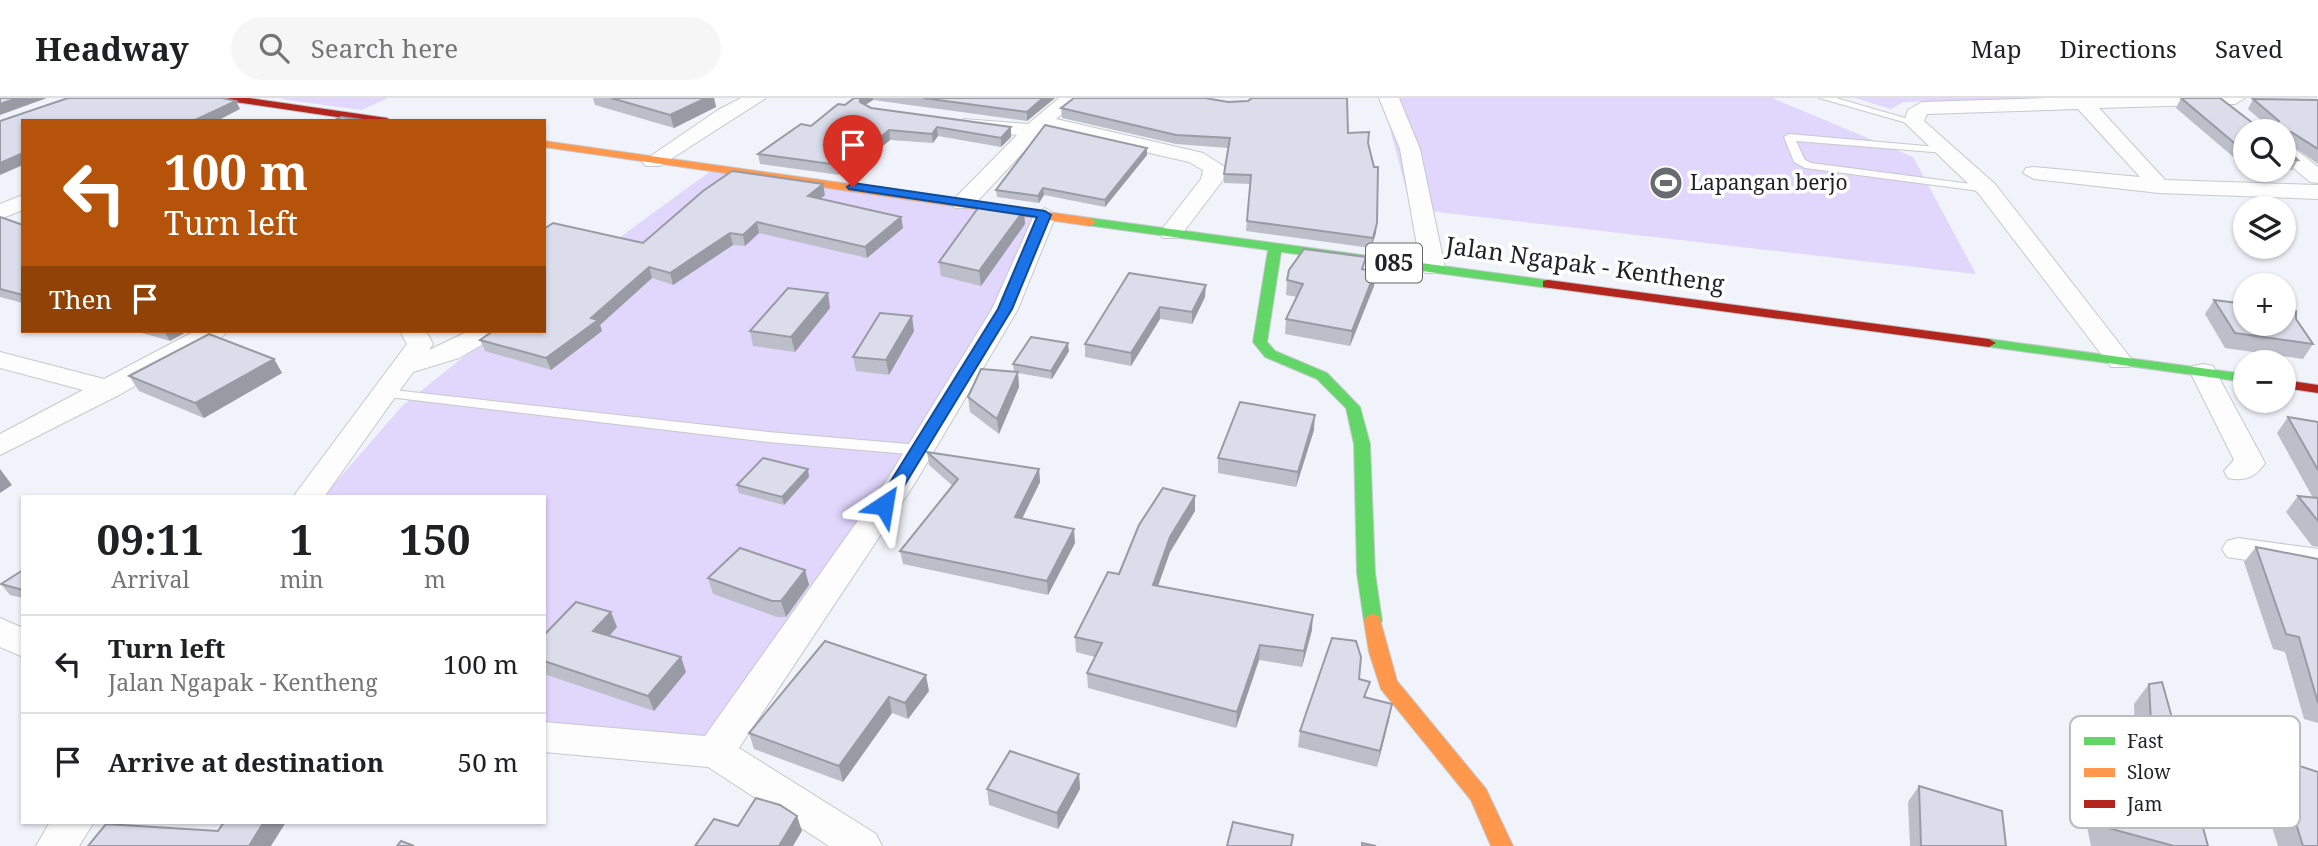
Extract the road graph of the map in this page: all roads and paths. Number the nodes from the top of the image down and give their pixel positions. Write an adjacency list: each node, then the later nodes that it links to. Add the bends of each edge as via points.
1 (229, 98): 7 (main road)
2 (756, 98): 17 (street)
3 (1071, 98): 13 (street)
4 (1389, 98): 29 (street, via 1410,149)
5 (1824, 98): 12 (lane)
6 (2218, 98): 8 (street); 9 (street)
7 (270, 101): 10 (main road)
8 (2083, 102): 12 (street, via 1922,108); 20 (street)
9 (2237, 106)
10 (375, 119)
11 (953, 120): 13 (street)
12 (1914, 122): 15 (street)
13 (1037, 127): 24 (street); 27 (street, via 1196,157 1214,167 1212,180)
14 (546, 144): 17 (main road, Jalan Ngapak - Kentheng / 085)
15 (1945, 150): 21 (street); 21 (lane, via 1789,136 1800,162 1809,166)
16 (2296, 160): 19 (street)
17 (653, 162): 24 (main road, Jalan Ngapak - Kentheng / 085)
18 (2034, 173): 20 (street)
19 (2318, 177)
20 (2159, 186): 22 (street)
21 (1987, 189): 34 (street)
22 (2318, 192)
23 (21, 203): 25 (street)
24 (963, 203): 26 (main road, Jalan Ngapak - Kentheng / 085)
25 (0, 212)
26 (1045, 215): 27 (main road, Jalan Ngapak - Kentheng / 085); 43 (street, via 1005,309)
27 (1171, 233): 28 (main road, Jalan Ngapak - Kentheng / 085)
28 (1275, 247): 29 (main road, Jalan Ngapak - Kentheng / 085); 55 (main road, via 1260,342 1270,354 1322,376 1353,407 1362,444 1366,573 1378,652 1388,684 1479,794)
29 (1433, 268): 34 (main road, Jalan Ngapak - Kentheng / 085)
30 (210, 333): 39 (street)
31 (413, 333): 35 (street, via 420,344)
32 (484, 333): 35 (street, via 450,352)
33 (0, 360): 39 (street)
34 (2120, 361): 36 (main road, Jalan Ngapak - Kentheng / 085)
35 (406, 366): 41 (street)
36 (2203, 372): 37 (main road, Jalan Ngapak - Kentheng / 085); 44 (street, via 2250,463)
37 (2233, 376)
38 (2296, 386): 40 (main road)
39 (109, 389): 42 (street)
40 (2318, 389)
41 (385, 393): 43 (lane); 45 (street)
42 (1, 445)
43 (920, 450): 51 (street)
44 (2239, 471)
45 (309, 495)
46 (2238, 548): 47 (street)
47 (2318, 560)
48 (0, 631): 49 (street)
49 (21, 643)
50 (546, 737): 51 (street)
51 (715, 752): 54 (street)
52 (72, 824): 53 (street)
53 (56, 846)
54 (862, 846)
55 (1502, 846)

